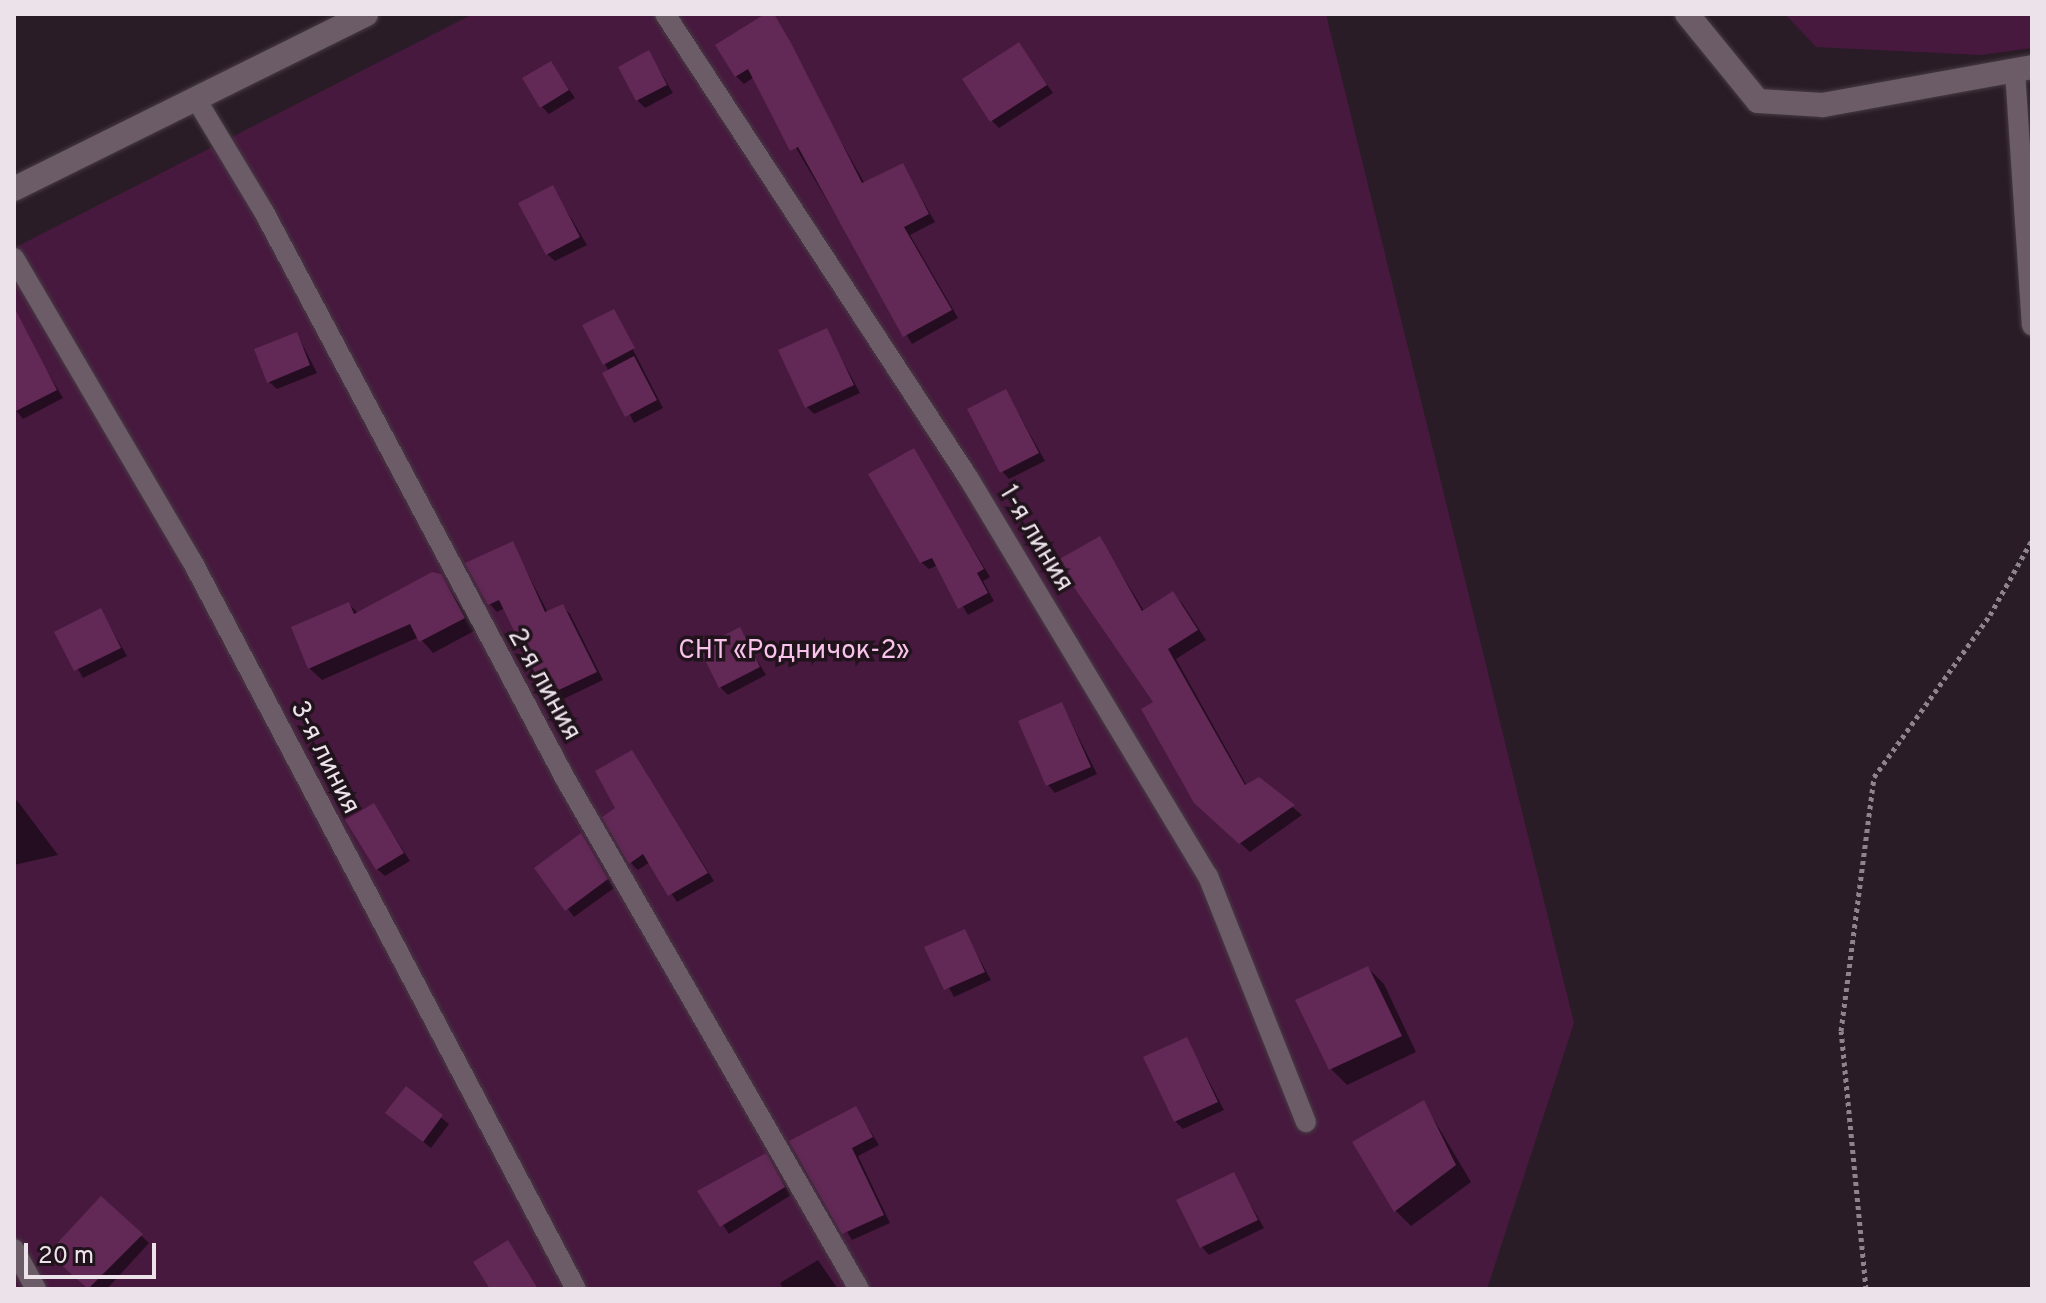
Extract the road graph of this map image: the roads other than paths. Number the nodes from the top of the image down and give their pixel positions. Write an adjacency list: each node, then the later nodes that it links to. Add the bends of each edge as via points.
1 (366, 14): 5 (street)
2 (665, 14): 9 (lane, 1-я линия, via 969,479 1208,876)
3 (1687, 14): 4 (street, via 1758,101 1823,105)
4 (2024, 69): 8 (lane)
5 (196, 99): 6 (street); 13 (lane, 2-я линия, via 264,212 558,766)
6 (14, 189)
7 (14, 258): 12 (lane, 3-я линия, via 192,561)
8 (2032, 325)
9 (1306, 1122)
10 (14, 1249): 11 (lane)
11 (36, 1289)
12 (576, 1289)
13 (859, 1289)

